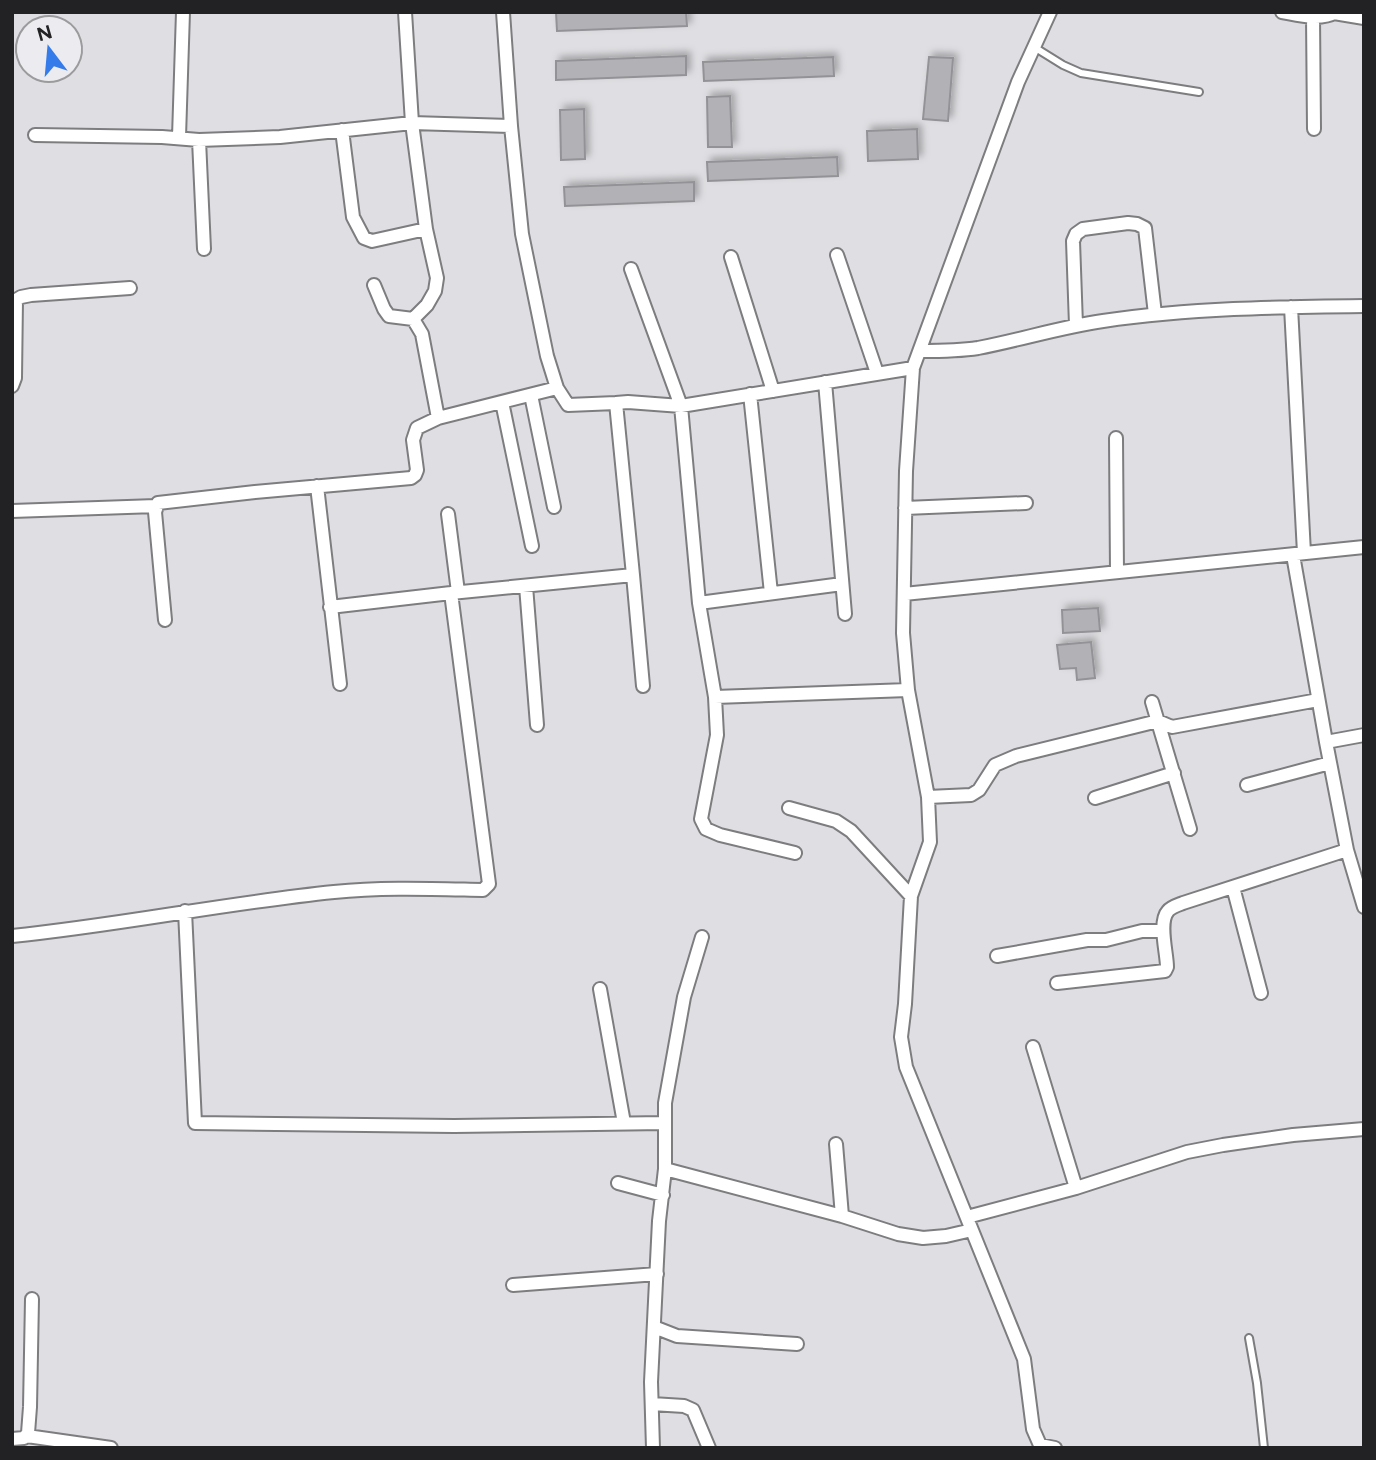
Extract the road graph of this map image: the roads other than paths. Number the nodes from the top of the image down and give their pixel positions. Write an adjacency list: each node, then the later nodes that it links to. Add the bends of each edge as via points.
1 (183, 12): 16 (street)
2 (405, 12): 11 (street)
3 (503, 12): 12 (street)
4 (1050, 12): 9 (street)
5 (1282, 12): 7 (street)
6 (1335, 13): 7 (street); 8 (street)
7 (1313, 16): 13 (street)
8 (1364, 18)
9 (1034, 47): 10 (lane, via 1081,73); 30 (street)
10 (1199, 92)
11 (412, 123): 12 (street); 14 (street); 18 (street)
12 (511, 126): 35 (street, via 522,234)
13 (1314, 129)
14 (342, 130): 17 (street); 18 (street, via 353,217 364,238 372,241)
15 (35, 135): 16 (street)
16 (179, 137): 17 (street)
17 (199, 140): 19 (street)
18 (426, 229): 28 (street, via 437,278 435,291)
19 (204, 249)
20 (836, 255): 32 (street)
21 (731, 257): 36 (street)
22 (631, 269): 41 (street)
23 (374, 285): 28 (street, via 389,316)
24 (130, 288): 34 (street, via 16,300)
25 (1364, 306): 26 (street)
26 (1291, 307): 27 (street); 53 (street)
27 (1155, 314): 29 (street); 29 (street, via 1145,228 1128,223 1083,229 1073,241)
28 (414, 319): 42 (street, via 422,334)
29 (1076, 325): 30 (street, via 977,348)
30 (920, 351): 31 (street)
31 (913, 368): 32 (street); 48 (street)
32 (877, 373): 33 (street)
33 (825, 382): 36 (street); 56 (street)
34 (12, 386)
35 (557, 388): 38 (street); 40 (street, via 568,405)
36 (773, 391): 37 (street)
37 (750, 394): 41 (street); 59 (street)
38 (531, 395): 39 (street); 47 (street)
39 (502, 402): 42 (street); 51 (street)
40 (616, 404): 41 (street); 55 (street)
41 (681, 405): 61 (street)
42 (438, 418): 44 (street, via 414,432 417,470 411,478)
43 (1116, 438): 54 (street)
44 (317, 486): 46 (street, via 163,501); 62 (street)
45 (1026, 503): 48 (street)
46 (156, 506): 49 (street); 64 (street)
47 (555, 507)
48 (905, 508): 60 (street)
49 (12, 511)
50 (449, 514): 58 (street)
51 (532, 546)
52 (1364, 547): 53 (street)
53 (1298, 554): 54 (street); 69 (street)
54 (1117, 572): 60 (street)
55 (633, 575): 57 (street); 66 (street)
56 (842, 584): 59 (street); 63 (street)
57 (526, 586): 58 (street); 72 (street)
58 (455, 592): 62 (street); 87 (street, via 486,888 336,892)
59 (771, 593): 61 (street)
60 (904, 594): 67 (street)
61 (699, 603): 68 (street)
62 (330, 607): 65 (street)
63 (845, 614)
64 (165, 620)
65 (340, 684)
66 (643, 686)
67 (908, 690): 68 (street); 78 (street)
68 (715, 697): 83 (street, via 718,734 701,819 706,829)
69 (1318, 700): 71 (street, via 1172,727); 74 (street)
70 (1152, 702): 71 (street)
71 (1158, 721): 76 (street); 78 (street, via 1016,756 995,765 971,795)
72 (537, 725)
73 (1364, 735): 74 (street)
74 (1326, 742): 75 (street)
75 (1331, 763): 77 (street); 82 (street)
76 (1174, 774): 79 (street); 81 (street)
77 (1247, 785)
78 (928, 797): 85 (street, via 930,842)
79 (1095, 798)
80 (789, 808): 85 (street, via 836,821 851,831)
81 (1190, 829)
82 (1347, 850): 84 (street); 86 (street)
83 (795, 853)
84 (1233, 887): 88 (street, via 1168,909); 94 (street)
85 (911, 896): 105 (street, via 901,1037 906,1067)
86 (1364, 907)
87 (185, 911): 89 (street); 96 (street, via 195,1123)
88 (1163, 931): 91 (street); 92 (street, via 1165,971)
89 (12, 936)
90 (702, 937): 97 (street, via 684,997)
91 (997, 956)
92 (1057, 984)
93 (600, 989): 96 (street)
94 (1261, 993)
95 (1033, 1047): 102 (street)
96 (624, 1123): 97 (street)
97 (664, 1123): 100 (street)
98 (1364, 1129): 102 (street, via 1187,1152)
99 (836, 1144): 104 (street)
100 (665, 1169): 103 (street); 104 (street)
101 (618, 1182): 103 (street)
102 (1076, 1188): 105 (street)
103 (663, 1195): 106 (street)
104 (842, 1216): 105 (street, via 923,1238 946,1236)
105 (970, 1223): 115 (street, via 1024,1359 1033,1429)
106 (657, 1273): 107 (street); 109 (street)
107 (513, 1285)
108 (32, 1299): 113 (street)
109 (654, 1327): 111 (street, via 677,1336); 112 (street)
110 (1249, 1338): 120 (lane)
111 (797, 1344)
112 (652, 1404): 117 (street); 118 (street, via 693,1410)
113 (27, 1436): 114 (street); 116 (street)
114 (12, 1439)
115 (1040, 1446): 119 (street)
116 (111, 1448)
117 (653, 1448)
118 (709, 1448)
119 (1055, 1448)
120 (1264, 1448)

